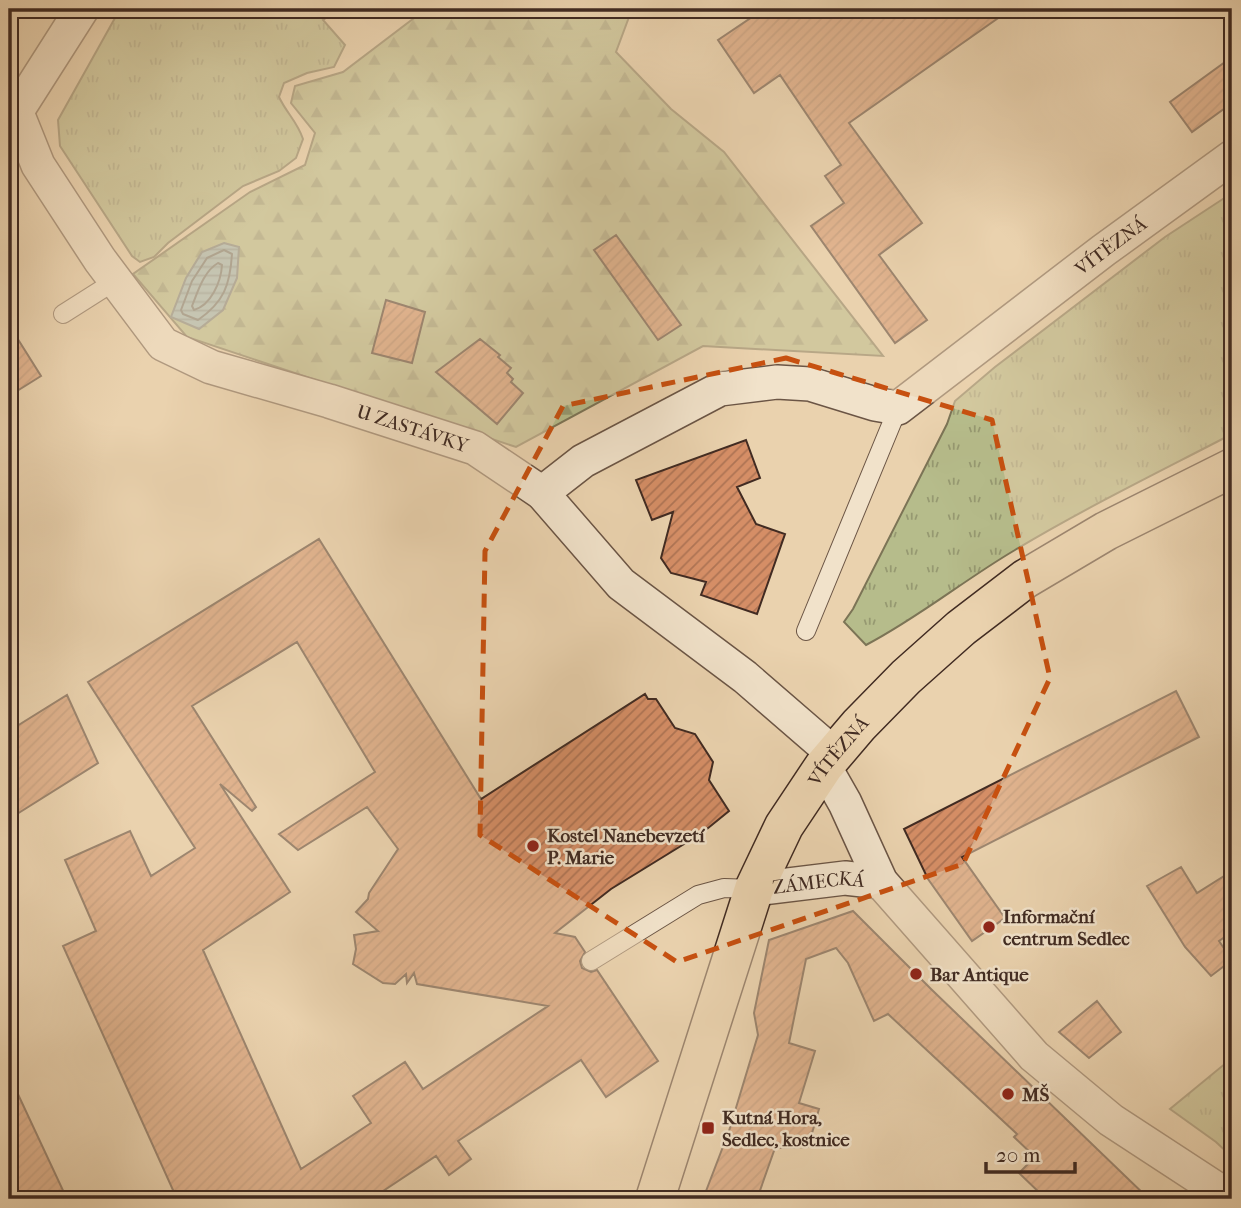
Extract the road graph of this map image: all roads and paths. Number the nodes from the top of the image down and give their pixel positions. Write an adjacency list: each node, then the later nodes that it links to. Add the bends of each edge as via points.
1 (82, 9): 2 (street, U ZASTÁVKY)
2 (13, 102): 4 (street, U ZASTÁVKY, via 38,165)
3 (1232, 156): 6 (street, VÍTĚZNÁ)
4 (115, 281): 5 (lane); 8 (street, U ZASTÁVKY, via 163,344 211,367 475,448)
5 (63, 314)
6 (898, 408): 8 (street, via 810,384 777,382 720,389 583,461); 9 (lane)
7 (1232, 468): 10 (main road, VÍTĚZNÁ, via 1106,531 1025,579 906,677)
8 (542, 493): 10 (street, U ZASTÁVKY, via 621,584 745,677)
9 (806, 631)
10 (829, 760): 11 (street, ZÁMECKÁ); 12 (main road, VÍTĚZNÁ, via 784,826)
11 (881, 882): 12 (street, ZÁMECKÁ, via 845,878); 15 (street, ZÁMECKÁ, via 1034,1056 1111,1120)
12 (754, 889): 13 (lane, via 724,888 698,895); 14 (main road, VÍTĚZNÁ)
13 (591, 961)
14 (655, 1199)
15 (1232, 1199)

